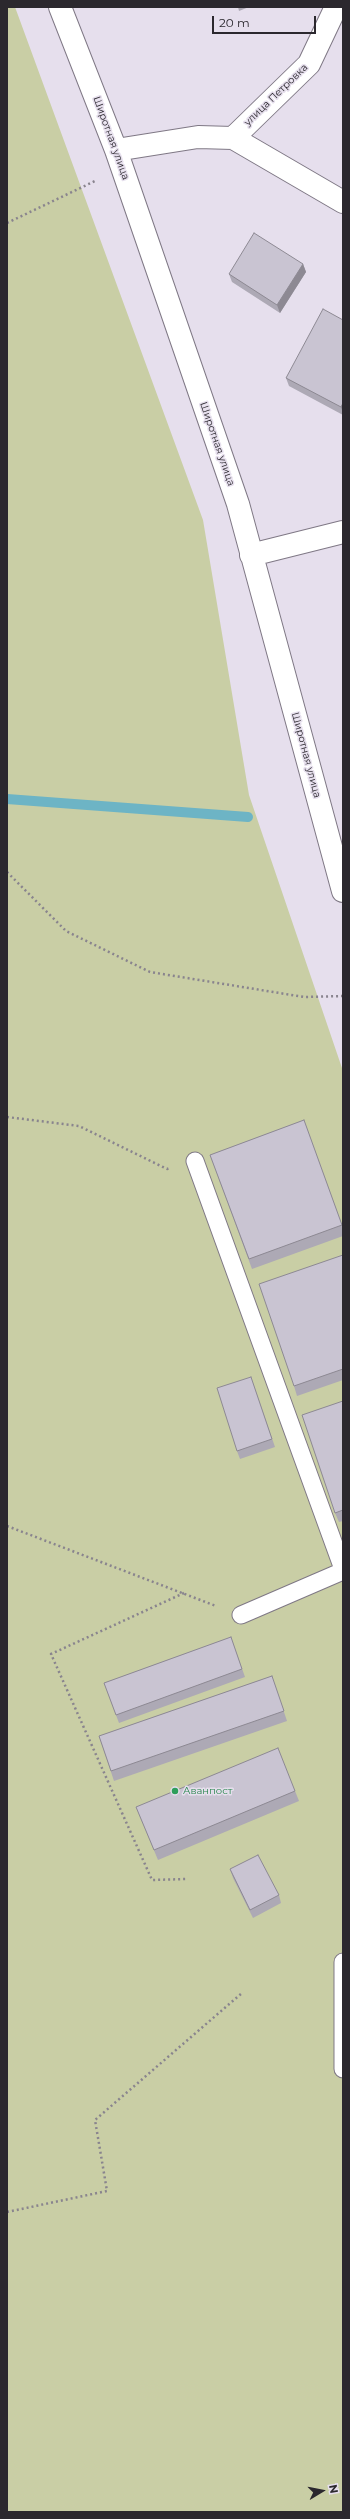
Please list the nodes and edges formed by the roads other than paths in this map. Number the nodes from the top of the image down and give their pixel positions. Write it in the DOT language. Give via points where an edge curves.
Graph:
graph roads {
  1 [pos="60,7"];
  2 [pos="336,7"];
  3 [pos="233,138"];
  4 [pos="119,159"];
  5 [pos="343,202"];
  6 [pos="343,532"];
  7 [pos="252,555"];
  8 [pos="343,891"];
  9 [pos="195,1160"];
  10 [pos="343,1570"];
  11 [pos="241,1615"];
  12 [pos="343,1962"];
  13 [pos="343,2069"];
  1 -- 4 [label="street, Широтная улица"];
  2 -- 3 [label="street, улица Петровка" via="309,64"];
  3 -- 4 [label="street" via="198,138"];
  3 -- 5 [label="street"];
  4 -- 7 [label="street, Широтная улица" via="238,504"];
  6 -- 7 [label="street"];
  7 -- 8 [label="street, Широтная улица"];
  9 -- 10 [label="lane"];
  10 -- 11 [label="lane"];
  12 -- 13 [label="lane"];
}
